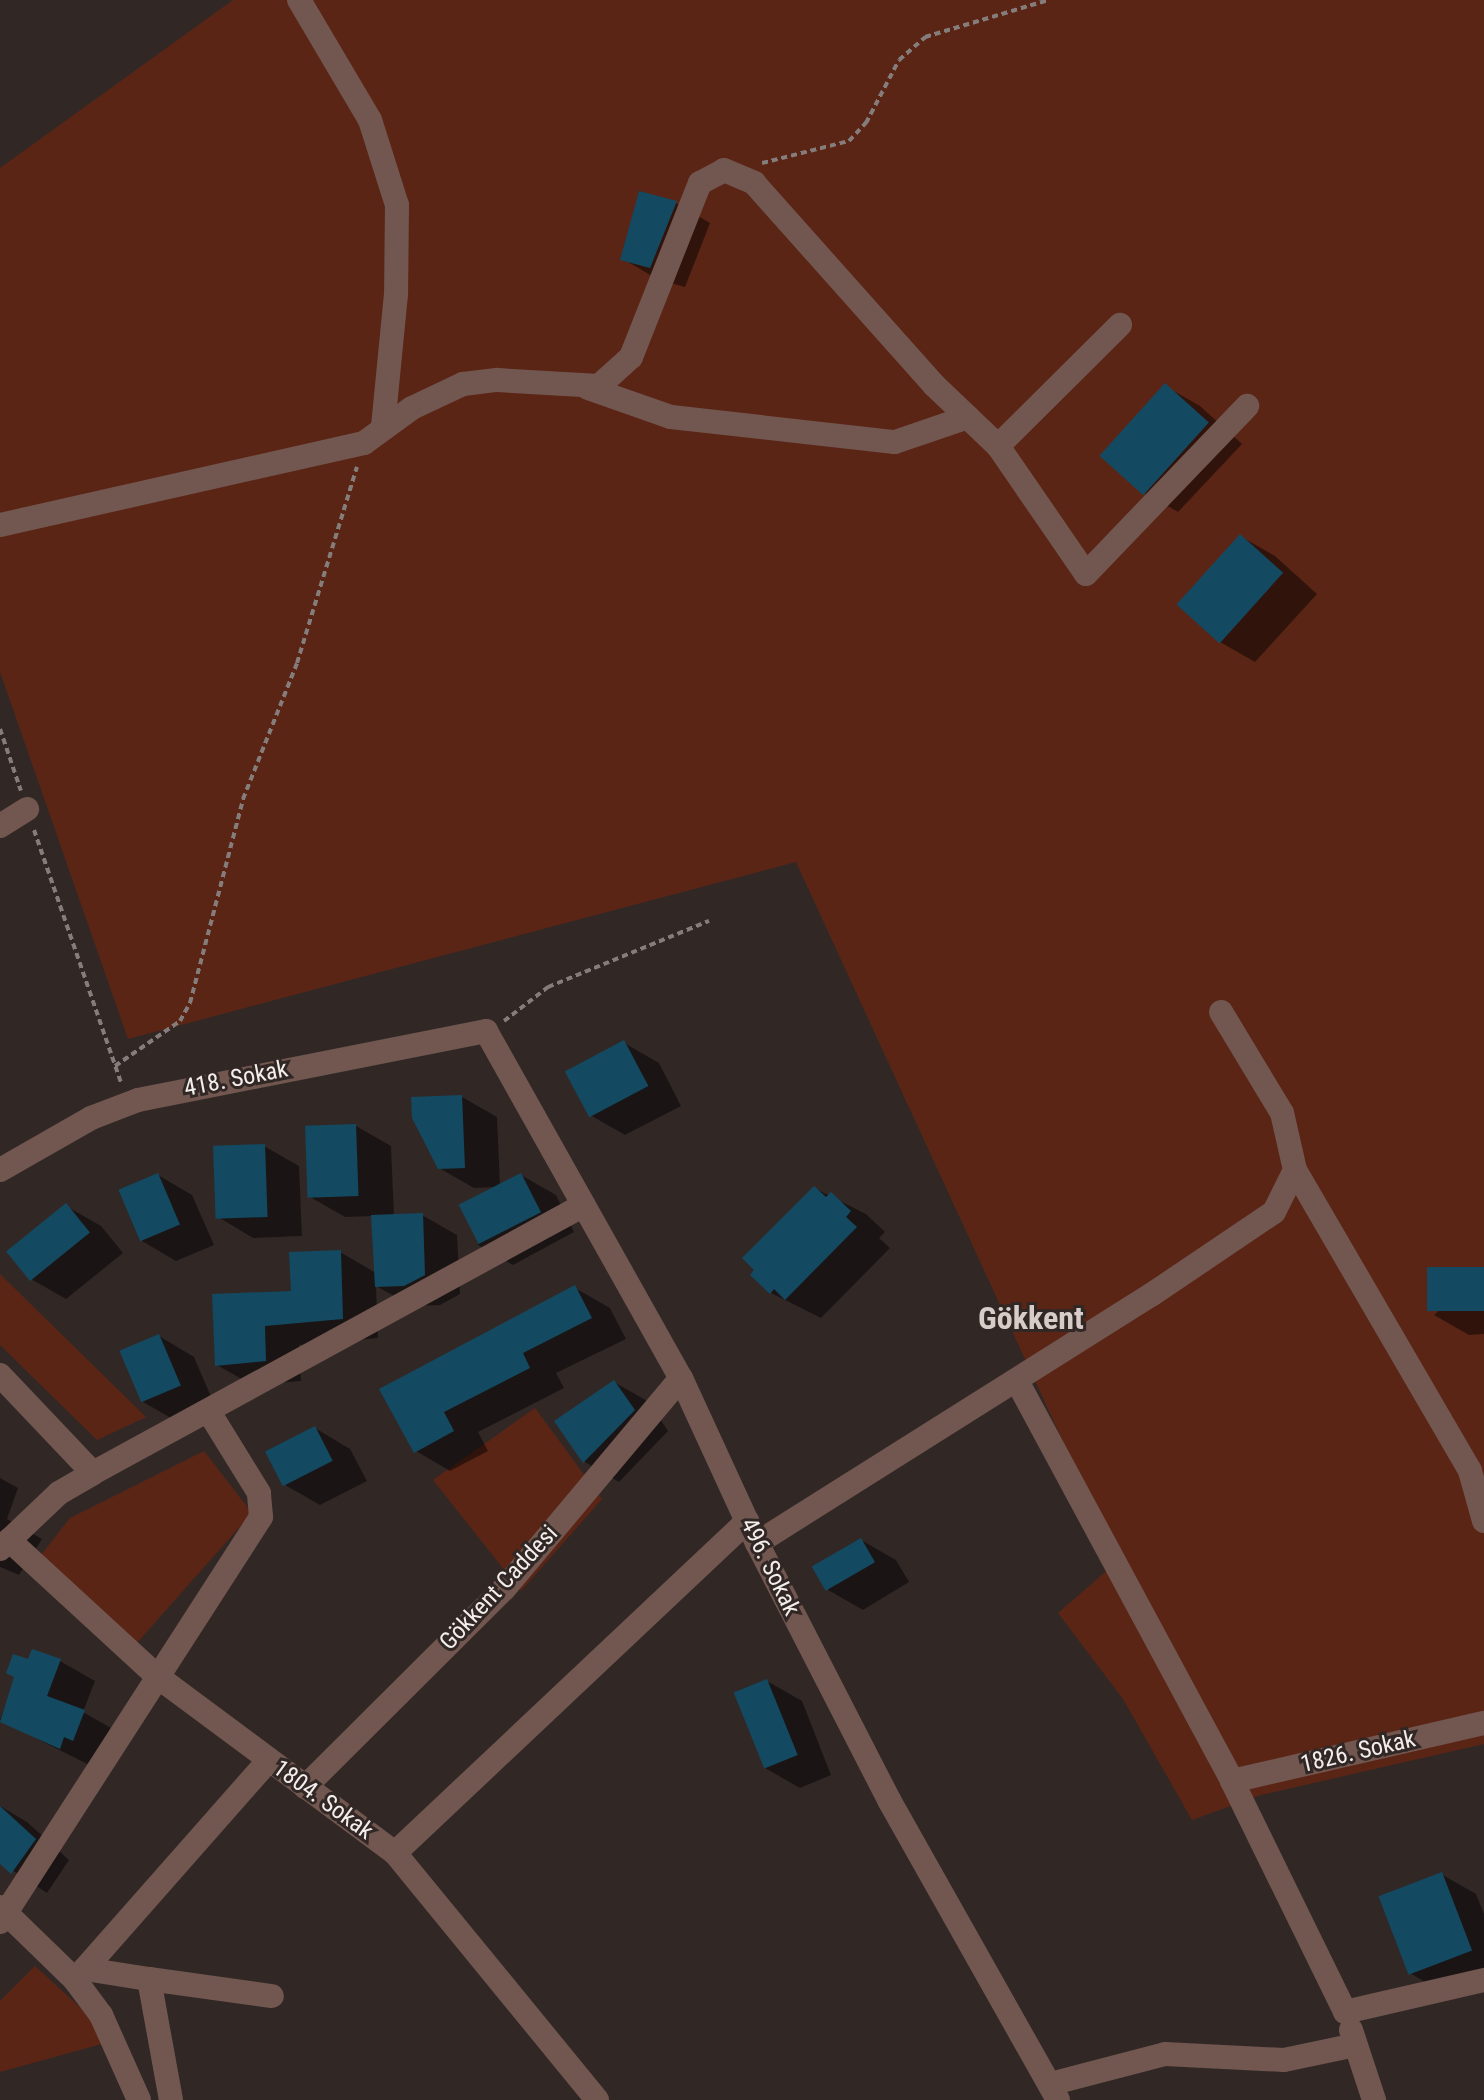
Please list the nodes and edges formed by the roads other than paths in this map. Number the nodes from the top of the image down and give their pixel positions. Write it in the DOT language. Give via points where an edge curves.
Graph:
graph roads {
  1 [pos="299,0"];
  2 [pos="1120,325"];
  3 [pos="588,388"];
  4 [pos="1247,406"];
  5 [pos="968,417"];
  6 [pos="383,427"];
  7 [pos="998,446"];
  8 [pos="0,525"];
  9 [pos="27,809"];
  10 [pos="0,826"];
  11 [pos="1221,1012"];
  12 [pos="486,1031"];
  13 [pos="0,1170"];
  14 [pos="1295,1170"];
  15 [pos="584,1205"];
  16 [pos="0,1375"];
  17 [pos="681,1378"];
  18 [pos="1017,1381"];
  19 [pos="209,1412"];
  20 [pos="93,1473"];
  21 [pos="1484,1521"];
  22 [pos="752,1532"];
  23 [pos="5,1544"];
  24 [pos="158,1677"];
  25 [pos="1484,1723"];
  26 [pos="269,1760"];
  27 [pos="1232,1781"];
  28 [pos="305,1787"];
  29 [pos="395,1853"];
  30 [pos="3,1914"];
  31 [pos="80,1974"];
  32 [pos="149,1979"];
  33 [pos="1484,1980"];
  34 [pos="272,1996"];
  35 [pos="1345,2012"];
  36 [pos="1355,2045"];
  37 [pos="1054,2092"];
  38 [pos="589,2097"];
  39 [pos="139,2100"];
  40 [pos="171,2100"];
  41 [pos="1374,2100"];
  1 -- 6 [label="street" via="370,120 397,205 396,294"];
  2 -- 7 [label="street"];
  3 -- 5 [label="street" via="671,417 895,442"];
  3 -- 5 [label="street" via="618,374 631,357 700,183 724,170 754,183"];
  3 -- 6 [label="street" via="480,380 437,394"];
  4 -- 7 [label="street" via="1086,574"];
  5 -- 7 [label="street"];
  6 -- 8 [label="street" via="364,443"];
  9 -- 10 [label="street"];
  11 -- 14 [label="street" via="1282,1113"];
  12 -- 13 [label="street, 418. Sokak" via="138,1100 91,1118"];
  12 -- 15 [label="street, 496. Sokak"];
  14 -- 18 [label="street" via="1274,1212"];
  14 -- 21 [label="street" via="1470,1471"];
  15 -- 17 [label="street, 496. Sokak"];
  15 -- 19 [label="street"];
  16 -- 20 [label="street"];
  17 -- 22 [label="street, 496. Sokak"];
  17 -- 28 [label="street, Gökkent Caddesi" via="504,1589"];
  18 -- 22 [label="street"];
  18 -- 27 [label="street"];
  19 -- 20 [label="street"];
  19 -- 24 [label="street" via="259,1493 261,1517"];
  20 -- 23 [label="street" via="59,1493"];
  22 -- 29 [label="street"];
  22 -- 37 [label="street, 496. Sokak" via="889,1800"];
  23 -- 24 [label="street, 1804. Sokak"];
  24 -- 26 [label="street, 1804. Sokak"];
  24 -- 30 [label="street"];
  25 -- 27 [label="street, 1826. Sokak"];
  26 -- 28 [label="street, 1804. Sokak"];
  26 -- 31 [label="street"];
  27 -- 35 [label="street"];
  28 -- 29 [label="street, 1804. Sokak"];
  29 -- 38 [label="street, 1804. Sokak"];
  30 -- 31 [label="street"];
  31 -- 32 [label="street"];
  31 -- 39 [label="street"];
  32 -- 34 [label="street"];
  32 -- 40 [label="street"];
  33 -- 35 [label="street"];
  35 -- 36 [label="street"];
  36 -- 37 [label="street" via="1284,2060 1165,2054"];
  36 -- 41 [label="street"];
}
